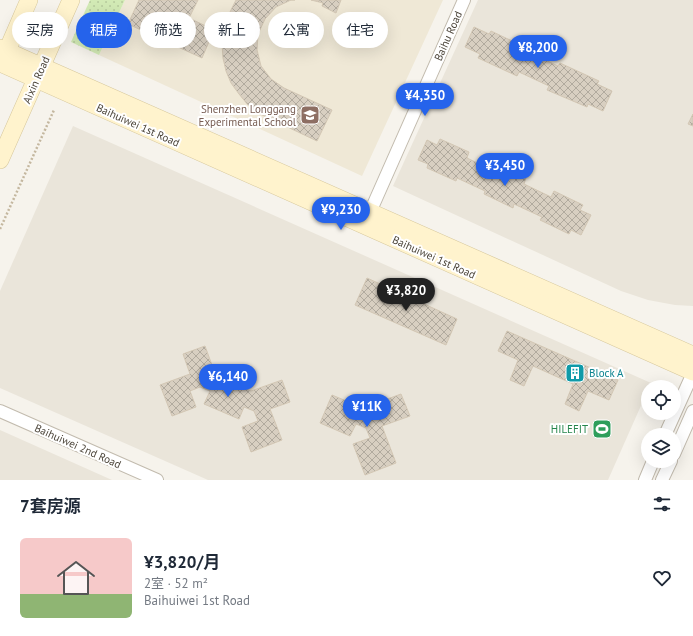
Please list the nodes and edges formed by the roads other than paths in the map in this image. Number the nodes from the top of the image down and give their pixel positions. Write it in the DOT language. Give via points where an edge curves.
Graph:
graph roads {
  1 [pos="30,0"];
  2 [pos="71,0"];
  3 [pos="464,0"];
  4 [pos="2,58"];
  5 [pos="39,73"];
  6 [pos="0,160"];
  7 [pos="366,219"];
  8 [pos="693,355"];
  9 [pos="693,372"];
  10 [pos="0,411"];
  11 [pos="693,411"];
  12 [pos="668,428"];
  13 [pos="681,438"];
  14 [pos="650,468"];
  15 [pos="668,468"];
  16 [pos="157,480"];
  17 [pos="645,480"];
  18 [pos="662,480"];
  1 -- 4 [label="street"];
  2 -- 5 [label="street, Aixin Road"];
  3 -- 7 [label="street, Baihu Road"];
  4 -- 5 [label="street, Baihuiwei 1st Road"];
  5 -- 6 [label="street, Aixin Road"];
  5 -- 7 [label="street, Baihuiwei 1st Road"];
  7 -- 8 [label="street, Baihuiwei 1st Road"];
  7 -- 9 [label="street, Baihuiwei 1st Road"];
  9 -- 12 [label="street"];
  10 -- 16 [label="street, Baihuiwei 2nd Road"];
  11 -- 13 [label="street"];
  14 -- 17 [label="street"];
  15 -- 18 [label="street"];
}
